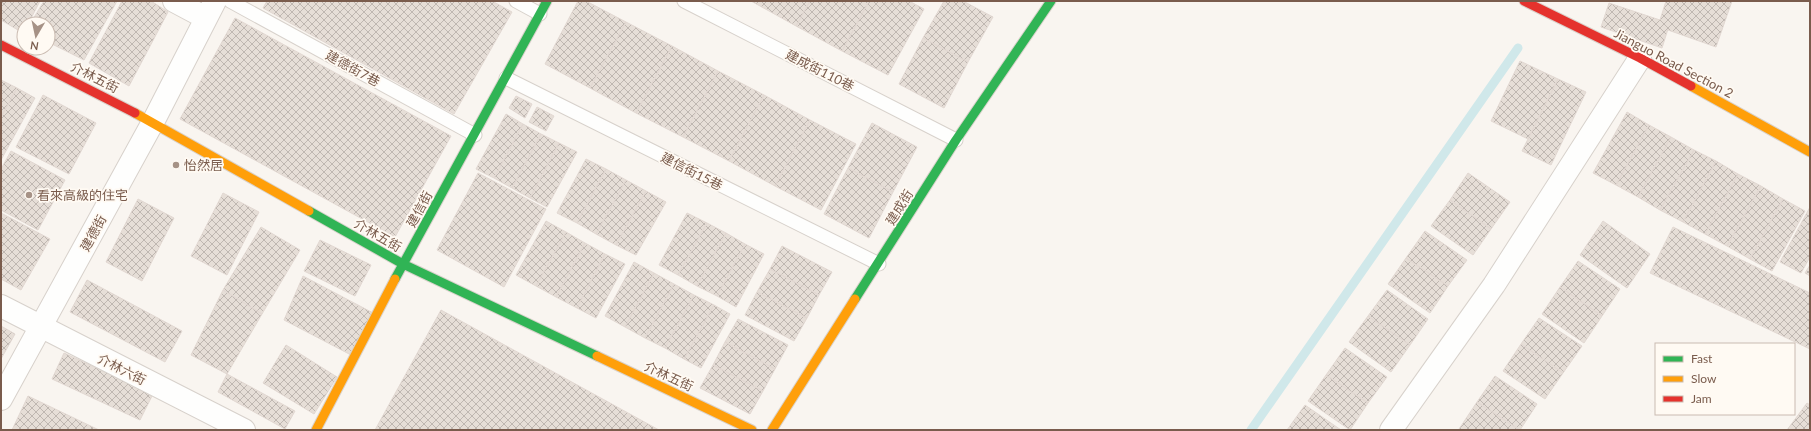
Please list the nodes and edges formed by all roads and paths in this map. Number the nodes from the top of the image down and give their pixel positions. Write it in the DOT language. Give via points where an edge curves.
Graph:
graph roads {
  1 [pos="174,1"];
  2 [pos="230,1"];
  3 [pos="516,1"];
  4 [pos="547,1"];
  5 [pos="684,1"];
  6 [pos="1051,1"];
  7 [pos="1538,4"];
  8 [pos="210,9"];
  9 [pos="540,14"];
  10 [pos="1,44"];
  11 [pos="1640,58"];
  12 [pos="506,78"];
  13 [pos="153,122"];
  14 [pos="475,135"];
  15 [pos="956,140"];
  16 [pos="1810,152"];
  17 [pos="403,264"];
  18 [pos="878,264"];
  19 [pos="1,306"];
  20 [pos="41,328"];
  21 [pos="1,399"];
  22 [pos="244,430"];
  23 [pos="316,430"];
  24 [pos="752,430"];
  25 [pos="772,430"];
  26 [pos="1391,430"];
  1 -- 8 [label="street"];
  2 -- 14 [label="lane, 建德街7巷"];
  3 -- 9 [label="lane"];
  4 -- 9 [label="street, 建信街"];
  5 -- 15 [label="lane, 建成街110巷"];
  6 -- 15 [label="street, 建成街"];
  7 -- 11 [label="street, Jianguo Road Section 2"];
  8 -- 13 [label="street, 建德街"];
  9 -- 12 [label="street, 建信街"];
  10 -- 13 [label="street, 介林五街"];
  11 -- 16 [label="street, Jianguo Road Section 2"];
  11 -- 26 [label="street" via="1494,285"];
  12 -- 14 [label="street, 建信街"];
  12 -- 18 [label="lane, 建信街15巷"];
  13 -- 17 [label="street, 介林五街"];
  13 -- 20 [label="street, 建德街"];
  14 -- 17 [label="street, 建信街"];
  15 -- 18 [label="street, 建成街"];
  17 -- 23 [label="street, 建信街"];
  17 -- 24 [label="street, 介林五街"];
  18 -- 25 [label="street, 建成街"];
  19 -- 20 [label="street, 介林六街"];
  20 -- 21 [label="street, 建德街"];
  20 -- 22 [label="street, 介林六街"];
}
